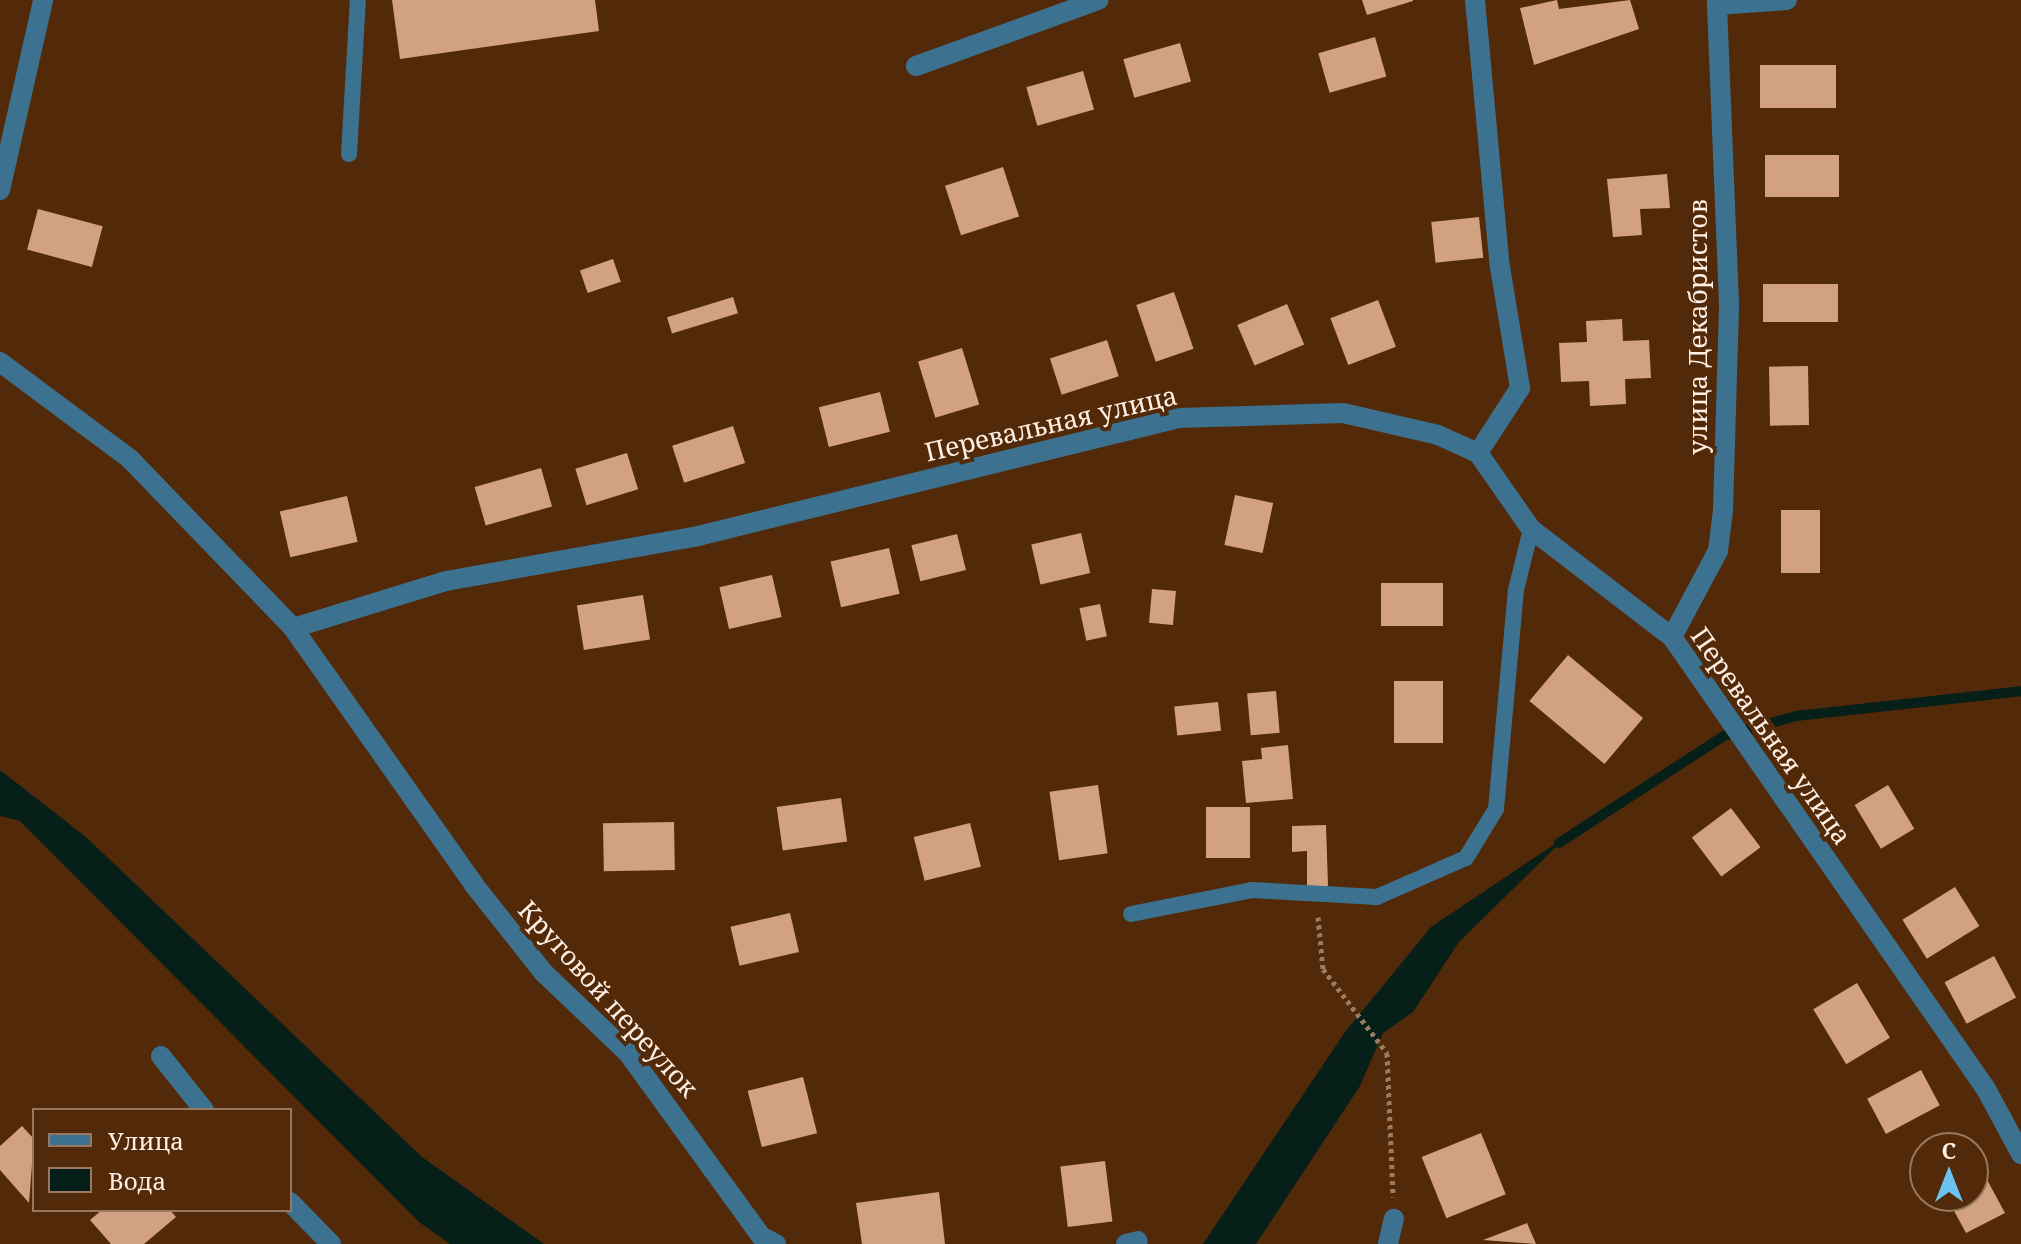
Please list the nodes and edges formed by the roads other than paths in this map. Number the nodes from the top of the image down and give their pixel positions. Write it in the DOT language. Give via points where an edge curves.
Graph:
graph roads {
  1 [pos="43,0"];
  2 [pos="358,0"];
  3 [pos="1098,0"];
  4 [pos="1475,0"];
  5 [pos="1787,0"];
  6 [pos="1717,2"];
  7 [pos="916,66"];
  8 [pos="349,154"];
  9 [pos="0,190"];
  10 [pos="0,362"];
  11 [pos="1478,453"];
  12 [pos="1531,529"];
  13 [pos="293,628"];
  14 [pos="1672,637"];
  15 [pos="1131,914"];
  16 [pos="161,1056"];
  17 [pos="202,1108"];
  18 [pos="2021,1154"];
  19 [pos="292,1204"];
  20 [pos="1394,1219"];
  21 [pos="331,1244"];
  22 [pos="776,1244"];
  23 [pos="1388,1244"];
  1 -- 9 [label="street"];
  2 -- 8 [label="lane"];
  3 -- 7 [label="street"];
  4 -- 11 [label="street" via="1500,267 1520,388"];
  5 -- 6 [label="street, улица Декабристов"];
  6 -- 14 [label="street, улица Декабристов" via="1729,304 1723,510 1718,551"];
  10 -- 13 [label="street" via="130,459"];
  11 -- 12 [label="street, Перевальная улица"];
  11 -- 13 [label="street, Перевальная улица" via="1438,435 1343,413 1178,418 698,536 446,581"];
  12 -- 14 [label="street, Перевальная улица"];
  12 -- 15 [label="lane" via="1516,590 1496,809 1466,858 1377,897 1252,890"];
  13 -- 22 [label="street, Круговой переулок" via="474,885 544,973 628,1053 761,1236"];
  14 -- 18 [label="street, Перевальная улица" via="1986,1089"];
  16 -- 17 [label="street"];
  19 -- 21 [label="street"];
  20 -- 23 [label="street"];
}
